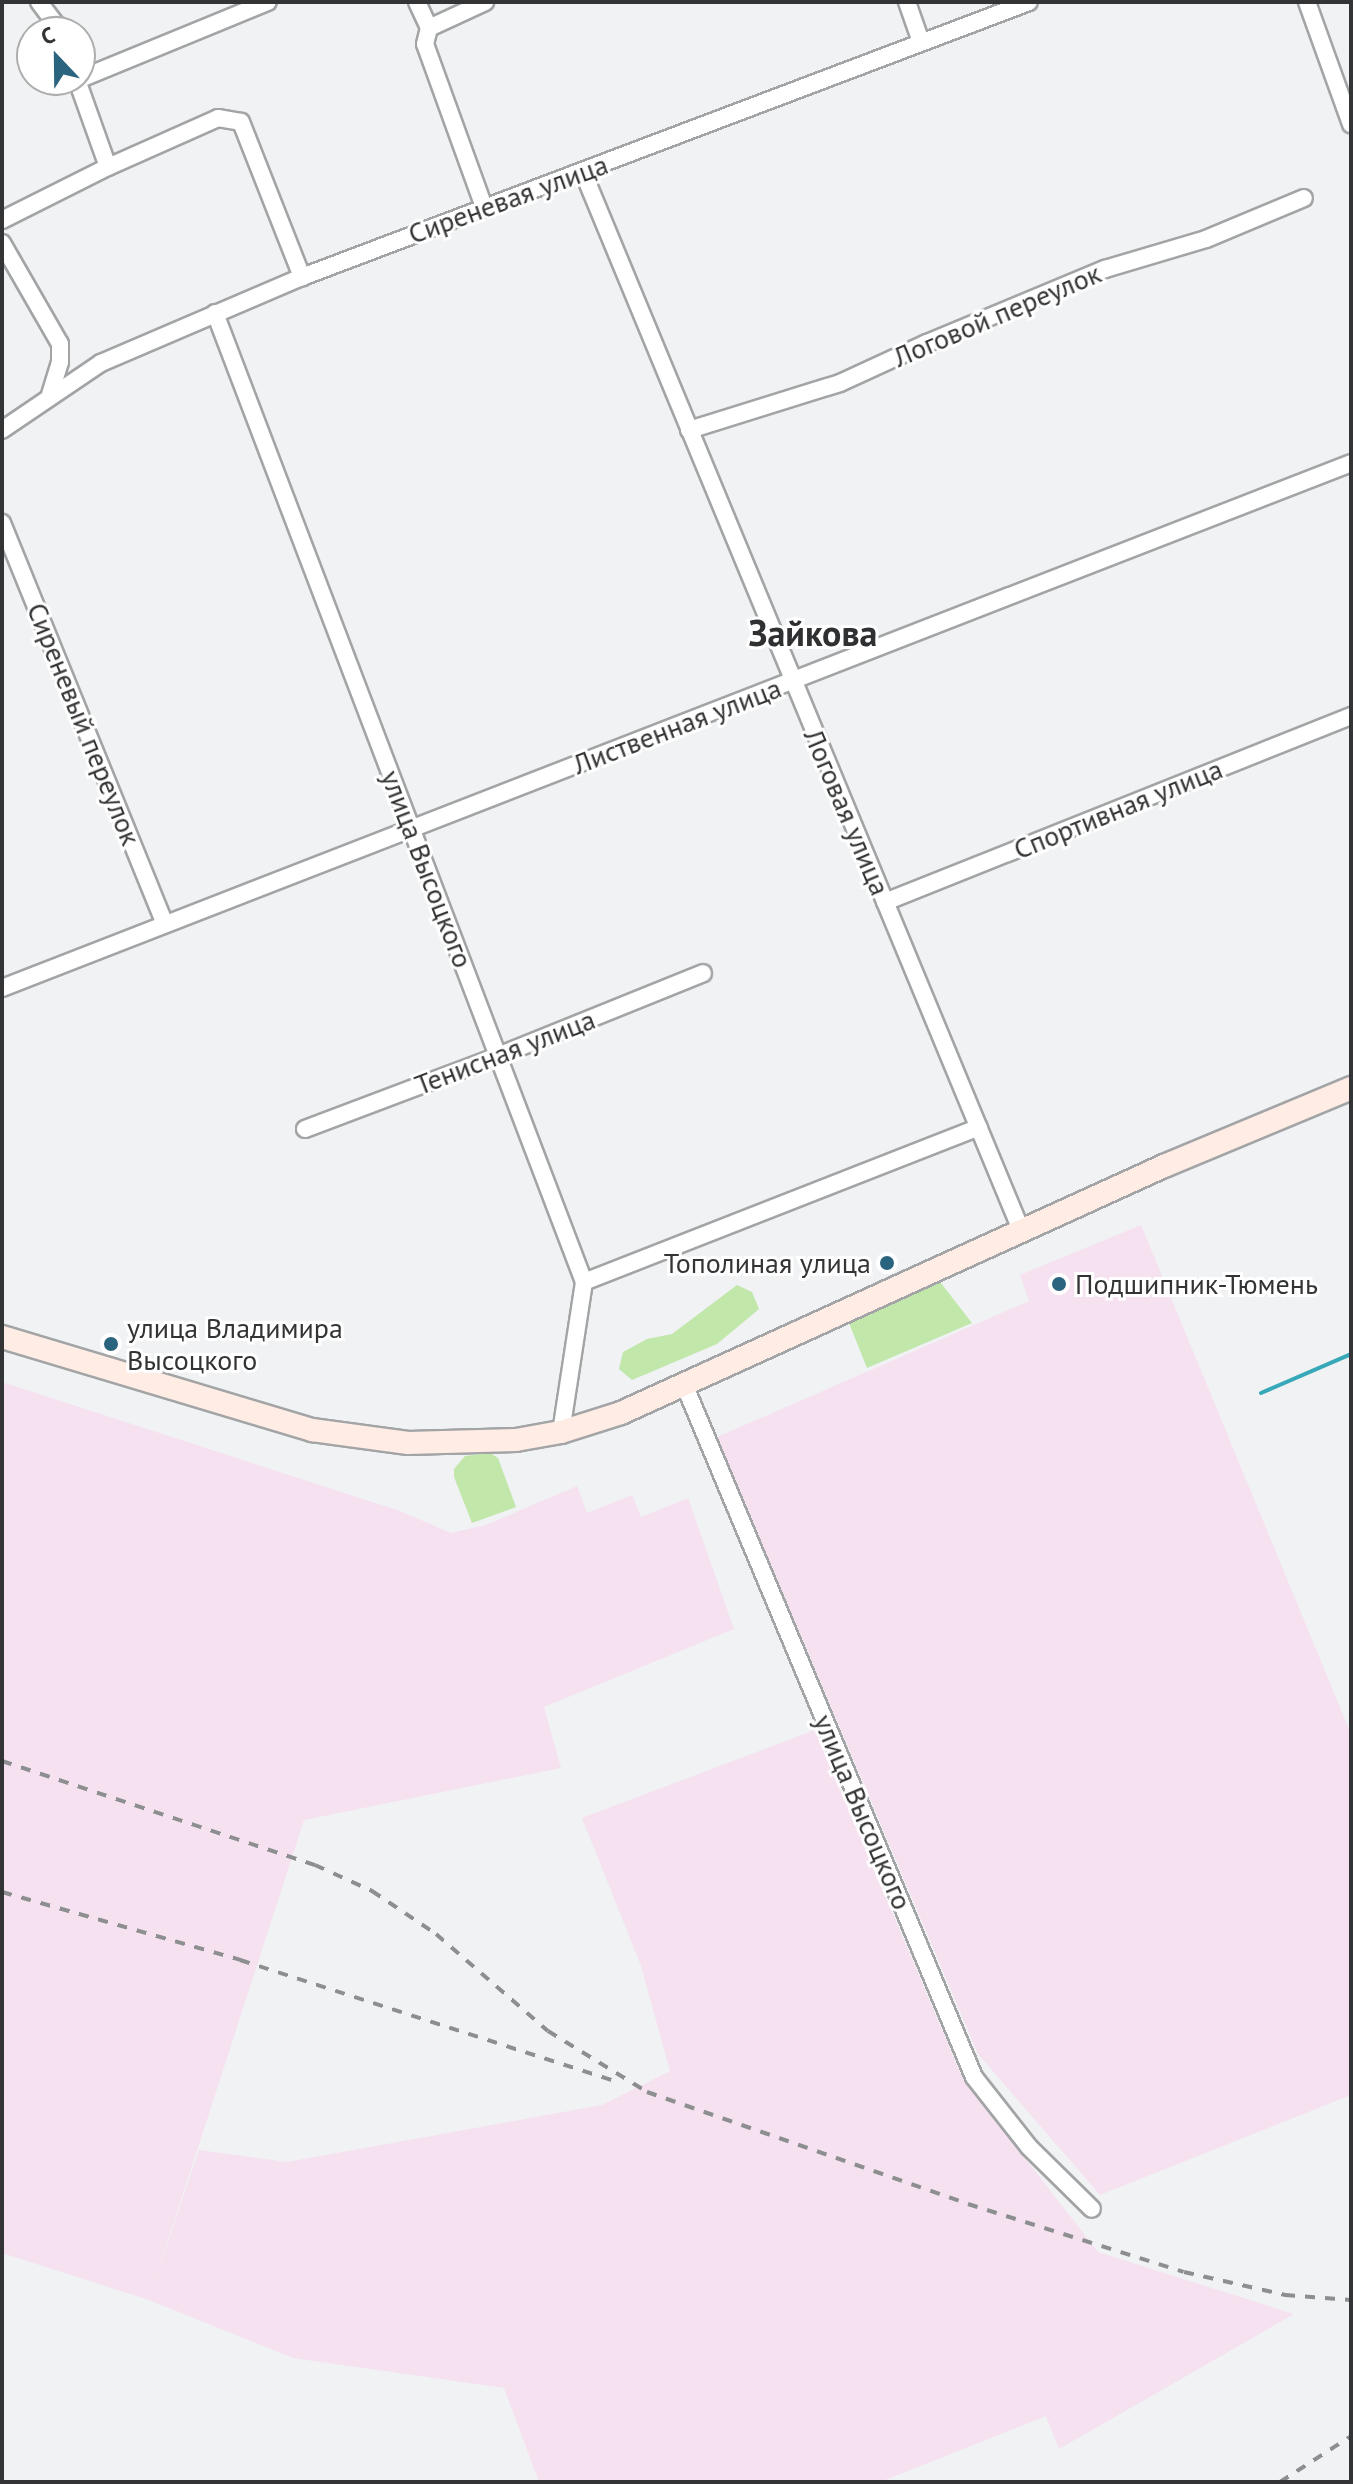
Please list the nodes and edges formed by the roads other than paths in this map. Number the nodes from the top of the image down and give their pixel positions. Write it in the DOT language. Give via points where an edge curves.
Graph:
graph roads {
  1 [pos="268,2"];
  2 [pos="417,2"];
  3 [pos="485,2"];
  4 [pos="907,2"];
  5 [pos="1029,2"];
  6 [pos="1307,2"];
  7 [pos="429,28"];
  8 [pos="921,42"];
  9 [pos="96,72"];
  10 [pos="84,96"];
  11 [pos="1351,124"];
  12 [pos="108,167"];
  13 [pos="583,172"];
  14 [pos="1304,198"];
  15 [pos="484,207"];
  16 [pos="2,220"];
  17 [pos="2,243"];
  18 [pos="302,277"];
  19 [pos="215,313"];
  20 [pos="49,397"];
  21 [pos="2,430"];
  22 [pos="689,430"];
  23 [pos="1351,463"];
  24 [pos="2,523"];
  25 [pos="792,682"];
  26 [pos="1351,716"];
  27 [pos="412,829"];
  28 [pos="885,902"];
  29 [pos="165,924"];
  30 [pos="703,973"];
  31 [pos="2,988"];
  32 [pos="498,1056"];
  33 [pos="1351,1088"];
  34 [pos="979,1127"];
  35 [pos="305,1129"];
  36 [pos="1021,1230"];
  37 [pos="584,1282"];
  38 [pos="2,1337"];
  39 [pos="684,1384"];
  40 [pos="561,1432"];
  41 [pos="1092,2209"];
  1 -- 9 [label="street"];
  2 -- 7 [label="street"];
  3 -- 7 [label="street"];
  4 -- 8 [label="street"];
  5 -- 8 [label="street, Сиреневая улица"];
  6 -- 11 [label="street"];
  7 -- 15 [label="street" via="425,44"];
  8 -- 13 [label="street, Сиреневая улица"];
  10 -- 12 [label="street"];
  12 -- 16 [label="street"];
  12 -- 18 [label="street" via="218,118 241,122"];
  13 -- 15 [label="street, Сиреневая улица"];
  13 -- 22 [label="street, Логовая улица"];
  14 -- 22 [label="street, Логовой переулок" via="1206,239 1105,269 840,383"];
  15 -- 18 [label="street, Сиреневая улица"];
  17 -- 20 [label="street" via="60,344"];
  18 -- 19 [label="street, Сиреневая улица"];
  19 -- 20 [label="street, Сиреневая улица" via="101,363"];
  19 -- 27 [label="street, улица Высоцкого"];
  20 -- 21 [label="street, Сиреневая улица"];
  22 -- 25 [label="street, Логовая улица"];
  23 -- 25 [label="street, Лиственная улица"];
  24 -- 29 [label="street, Сиреневый переулок"];
  25 -- 27 [label="street, Лиственная улица"];
  25 -- 28 [label="street, Логовая улица"];
  26 -- 28 [label="street, Спортивная улица"];
  27 -- 29 [label="street, Лиственная улица"];
  27 -- 32 [label="street, улица Высоцкого"];
  28 -- 34 [label="street, Логовая улица"];
  29 -- 31 [label="street, Лиственная улица"];
  30 -- 32 [label="street, Тенисная улица"];
  32 -- 35 [label="street, Тенисная улица"];
  32 -- 37 [label="street, улица Высоцкого"];
  33 -- 36 [label="main road"];
  34 -- 36 [label="street, Логовая улица"];
  34 -- 37 [label="street"];
  36 -- 39 [label="main road"];
  37 -- 40 [label="street, улица Высоцкого"];
  38 -- 40 [label="main road" via="312,1430 408,1443 516,1440"];
  39 -- 40 [label="main road" via="621,1413"];
  39 -- 41 [label="street, улица Высоцкого" via="974,2077 1029,2147"];
}
